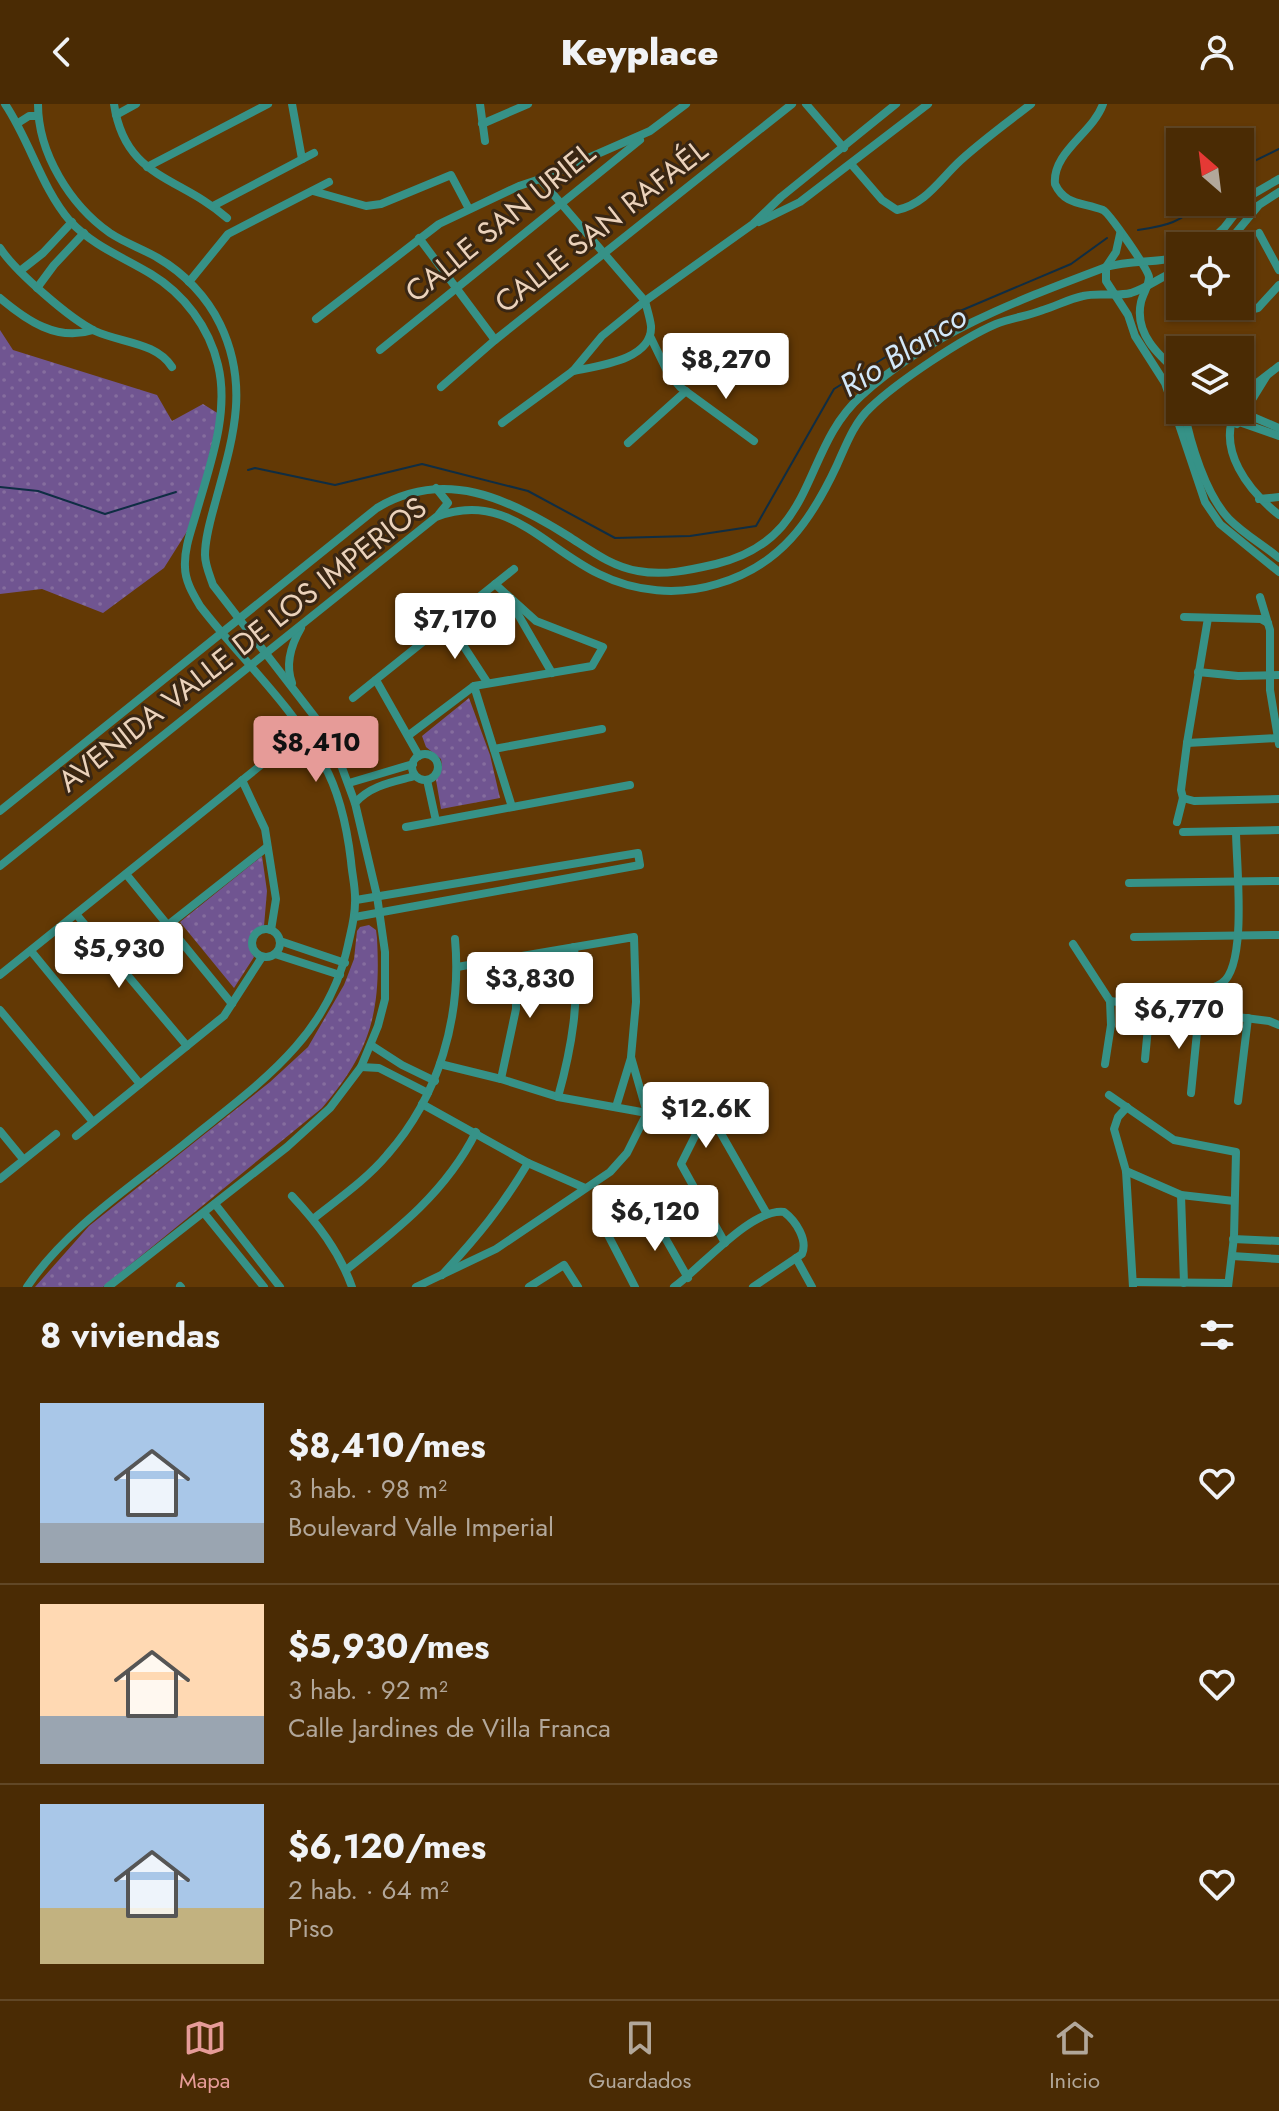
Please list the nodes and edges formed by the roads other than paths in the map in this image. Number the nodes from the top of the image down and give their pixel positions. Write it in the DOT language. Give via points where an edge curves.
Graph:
graph roads {
  1 [pos="5,104"];
  2 [pos="38,104"];
  3 [pos="114,104"];
  4 [pos="136,104"];
  5 [pos="268,104"];
  6 [pos="292,104"];
  7 [pos="480,104"];
  8 [pos="528,104"];
  9 [pos="686,104"];
  10 [pos="792,104"];
  11 [pos="806,104"];
  12 [pos="879,104"];
  13 [pos="896,104"];
  14 [pos="1031,104"];
  15 [pos="1103,104"];
  16 [pos="926,105"];
  17 [pos="887,113"];
  18 [pos="116,115"];
  19 [pos="38,116"];
  20 [pos="18,123"];
  21 [pos="482,124"];
  22 [pos="650,131"];
  23 [pos="859,137"];
  24 [pos="485,141"];
  25 [pos="844,148"];
  26 [pos="867,148"];
  27 [pos="314,153"];
  28 [pos="302,159"];
  29 [pos="851,164"];
  30 [pos="147,167"];
  31 [pos="813,173"];
  32 [pos="540,179"];
  33 [pos="1279,179"];
  34 [pos="329,182"];
  35 [pos="823,185"];
  36 [pos="313,191"];
  37 [pos="1279,192"];
  38 [pos="561,203"];
  39 [pos="213,206"];
  40 [pos="469,209"];
  41 [pos="227,218"];
  42 [pos="72,222"];
  43 [pos="753,224"];
  44 [pos="1220,232"];
  45 [pos="1237,232"];
  46 [pos="84,233"];
  47 [pos="1259,233"];
  48 [pos="1120,234"];
  49 [pos="419,238"];
  50 [pos="54,241"];
  51 [pos="0,248"];
  52 [pos="66,253"];
  53 [pos="605,255"];
  54 [pos="1166,258"];
  55 [pos="1142,261"];
  56 [pos="1106,267"];
  57 [pos="1279,270"];
  58 [pos="20,271"];
  59 [pos="1166,275"];
  60 [pos="189,282"];
  61 [pos="1149,283"];
  62 [pos="1279,285"];
  63 [pos="37,288"];
  64 [pos="457,288"];
  65 [pos="1112,294"];
  66 [pos="0,298"];
  67 [pos="645,301"];
  68 [pos="1254,309"];
  69 [pos="316,319"];
  70 [pos="93,330"];
  71 [pos="650,336"];
  72 [pos="495,340"];
  73 [pos="380,350"];
  74 [pos="1166,361"];
  75 [pos="1279,366"];
  76 [pos="172,367"];
  77 [pos="573,371"];
  78 [pos="1266,377"];
  79 [pos="881,379"];
  80 [pos="1165,383"];
  81 [pos="441,387"];
  82 [pos="1254,389"];
  83 [pos="686,391"];
  84 [pos="891,391"];
  85 [pos="1254,393"];
  86 [pos="1254,420"];
  87 [pos="502,423"];
  88 [pos="1182,424"];
  89 [pos="1187,424"];
  90 [pos="1233,424"];
  91 [pos="1254,424"];
  92 [pos="1279,428"];
  93 [pos="1279,436"];
  94 [pos="754,441"];
  95 [pos="628,443"];
  96 [pos="810,482"];
  97 [pos="435,487"];
  98 [pos="825,490"];
  99 [pos="203,491"];
  100 [pos="218,493"];
  101 [pos="1279,497"];
  102 [pos="1259,499"];
  103 [pos="1279,515"];
  104 [pos="436,517"];
  105 [pos="1279,558"];
  106 [pos="623,567"];
  107 [pos="514,569"];
  108 [pos="1279,572"];
  109 [pos="616,581"];
  110 [pos="495,584"];
  111 [pos="508,596"];
  112 [pos="1260,597"];
  113 [pos="1184,617"];
  114 [pos="1208,618"];
  115 [pos="238,620"];
  116 [pos="304,622"];
  117 [pos="448,622"];
  118 [pos="1268,623"];
  119 [pos="221,634"];
  120 [pos="266,653"];
  121 [pos="249,666"];
  122 [pos="1198,672"];
  123 [pos="552,673"];
  124 [pos="1274,676"];
  125 [pos="376,680"];
  126 [pos="487,682"];
  127 [pos="474,686"];
  128 [pos="1274,689"];
  129 [pos="298,695"];
  130 [pos="353,698"];
  131 [pos="602,729"];
  132 [pos="409,735"];
  133 [pos="1278,741"];
  134 [pos="1187,743"];
  135 [pos="494,749"];
  136 [pos="337,754"];
  137 [pos="419,756"];
  138 [pos="266,761"];
  139 [pos="323,762"];
  140 [pos="413,764"];
  141 [pos="374,775"];
  142 [pos="415,776"];
  143 [pos="242,780"];
  144 [pos="427,780"];
  145 [pos="349,783"];
  146 [pos="630,785"];
  147 [pos="378,786"];
  148 [pos="1183,798"];
  149 [pos="1279,799"];
  150 [pos="355,803"];
  151 [pos="512,807"];
  152 [pos="0,811"];
  153 [pos="436,821"];
  154 [pos="1177,822"];
  155 [pos="406,827"];
  156 [pos="1279,830"];
  157 [pos="1236,831"];
  158 [pos="1183,832"];
  159 [pos="267,847"];
  160 [pos="0,866"];
  161 [pos="126,874"];
  162 [pos="516,874"];
  163 [pos="1237,881"];
  164 [pos="1279,881"];
  165 [pos="1129,883"];
  166 [pos="518,888"];
  167 [pos="396,893"];
  168 [pos="377,896"];
  169 [pos="356,900"];
  170 [pos="400,909"];
  171 [pos="379,913"];
  172 [pos="76,914"];
  173 [pos="355,917"];
  174 [pos="168,925"];
  175 [pos="271,930"];
  176 [pos="1279,935"];
  177 [pos="1238,936"];
  178 [pos="1134,937"];
  179 [pos="455,939"];
  180 [pos="280,941"];
  181 [pos="1073,944"];
  182 [pos="574,947"];
  183 [pos="31,951"];
  184 [pos="275,954"];
  185 [pos="319,955"];
  186 [pos="262,957"];
  187 [pos="516,957"];
  188 [pos="345,963"];
  189 [pos="315,967"];
  190 [pos="457,967"];
  191 [pos="0,975"];
  192 [pos="340,975"];
  193 [pos="1168,989"];
  194 [pos="1110,1001"];
  195 [pos="232,1004"];
  196 [pos="1150,1006"];
  197 [pos="0,1010"];
  198 [pos="1199,1012"];
  199 [pos="1248,1018"];
  200 [pos="1279,1025"];
  201 [pos="371,1045"];
  202 [pos="187,1046"];
  203 [pos="631,1057"];
  204 [pos="1145,1059"];
  205 [pos="440,1064"];
  206 [pos="1105,1064"];
  207 [pos="361,1067"];
  208 [pos="501,1079"];
  209 [pos="435,1081"];
  210 [pos="140,1084"];
  211 [pos="428,1093"];
  212 [pos="1191,1093"];
  213 [pos="1109,1095"];
  214 [pos="558,1097"];
  215 [pos="1238,1101"];
  216 [pos="422,1104"];
  217 [pos="616,1107"];
  218 [pos="1127,1107"];
  219 [pos="647,1113"];
  220 [pos="93,1122"];
  221 [pos="0,1131"];
  222 [pos="476,1132"];
  223 [pos="56,1134"];
  224 [pos="76,1136"];
  225 [pos="23,1159"];
  226 [pos="528,1163"];
  227 [pos="1126,1171"];
  228 [pos="0,1179"];
  229 [pos="585,1188"];
  230 [pos="1181,1195"];
  231 [pos="292,1196"];
  232 [pos="1234,1201"];
  233 [pos="215,1204"];
  234 [pos="204,1213"];
  235 [pos="767,1214"];
  236 [pos="313,1219"];
  237 [pos="1233,1239"];
  238 [pos="1279,1241"];
  239 [pos="725,1243"];
  240 [pos="1232,1256"];
  241 [pos="796,1258"];
  242 [pos="1279,1259"];
  243 [pos="346,1270"];
  244 [pos="439,1278"];
  245 [pos="688,1278"];
  246 [pos="1184,1283"];
  247 [pos="1134,1285"];
  248 [pos="1228,1285"];
  249 [pos="27,1287"];
  250 [pos="108,1287"];
  251 [pos="264,1287"];
  252 [pos="280,1287"];
  253 [pos="352,1287"];
  254 [pos="416,1287"];
  255 [pos="529,1287"];
  256 [pos="578,1287"];
  257 [pos="635,1287"];
  258 [pos="674,1287"];
  259 [pos="753,1287"];
  260 [pos="812,1287"];
  1 -- 20 [label="street"];
  2 -- 19 [label="street"];
  3 -- 18 [label="street"];
  4 -- 18 [label="street"];
  5 -- 30 [label="street"];
  6 -- 28 [label="street"];
  7 -- 21 [label="street"];
  8 -- 21 [label="street"];
  9 -- 22 [label="street"];
  10 -- 53 [label="street, CALLE SAN RAFAÉL"];
  11 -- 25 [label="street"];
  12 -- 17 [label="street"];
  13 -- 17 [label="street"];
  14 -- 29 [label="street" via="910,208 897,210 882,200"];
  15 -- 48 [label="street" via="1054,178 1063,197 1103,210"];
  16 -- 26 [label="street"];
  17 -- 23 [label="street"];
  18 -- 30 [label="street" via="127,145"];
  19 -- 20 [label="street"];
  19 -- 60 [label="street" via="49,155 84,210 110,233"];
  20 -- 42 [label="street" via="54,198"];
  21 -- 24 [label="street"];
  22 -- 32 [label="street"];
  22 -- 38 [label="street, CALLE SAN URIEL"];
  23 -- 25 [label="street"];
  23 -- 26 [label="street"];
  25 -- 31 [label="street"];
  26 -- 29 [label="street"];
  27 -- 28 [label="street"];
  28 -- 39 [label="street"];
  29 -- 35 [label="street"];
  30 -- 39 [label="street"];
  31 -- 35 [label="street"];
  31 -- 43 [label="street"];
  32 -- 38 [label="street"];
  32 -- 40 [label="street"];
  33 -- 44 [label="street" via="1248,197"];
  34 -- 36 [label="street"];
  35 -- 43 [label="street"];
  36 -- 40 [label="street" via="366,206 451,175"];
  36 -- 60 [label="street" via="228,234"];
  37 -- 45 [label="street" via="1259,205"];
  38 -- 53 [label="street"];
  38 -- 64 [label="street, CALLE SAN URIEL"];
  39 -- 41 [label="street"];
  40 -- 49 [label="street"];
  42 -- 46 [label="street"];
  42 -- 50 [label="street"];
  43 -- 67 [label="street"];
  46 -- 52 [label="street"];
  46 -- 99 [label="street" via="171,288 201,321 219,367 222,393"];
  47 -- 57 [label="street"];
  48 -- 55 [label="street"];
  48 -- 56 [label="street"];
  49 -- 64 [label="street"];
  49 -- 69 [label="street"];
  50 -- 52 [label="street"];
  50 -- 58 [label="street"];
  51 -- 58 [label="street"];
  52 -- 63 [label="street"];
  53 -- 67 [label="street"];
  53 -- 72 [label="street, CALLE SAN RAFAÉL"];
  54 -- 55 [label="street, AVENIDA VALLE DE LOS IMPERIOS"];
  55 -- 56 [label="street, AVENIDA VALLE DE LOS IMPERIOS"];
  55 -- 61 [label="street"];
  56 -- 65 [label="street"];
  56 -- 79 [label="street, AVENIDA VALLE DE LOS IMPERIOS" via="968,322"];
  58 -- 63 [label="street"];
  59 -- 61 [label="street, AVENIDA VALLE DE LOS IMPERIOS"];
  60 -- 100 [label="street" via="219,322 236,373 238,400"];
  61 -- 65 [label="street, AVENIDA VALLE DE LOS IMPERIOS" via="1136,292"];
  61 -- 74 [label="street" via="1140,306 1142,330"];
  62 -- 68 [label="street"];
  63 -- 70 [label="street"];
  64 -- 72 [label="street"];
  64 -- 73 [label="street, CALLE SAN URIEL"];
  65 -- 80 [label="street"];
  65 -- 84 [label="street, AVENIDA VALLE DE LOS IMPERIOS" via="1084,296 995,325"];
  66 -- 70 [label="street" via="33,325 66,333"];
  67 -- 71 [label="street"];
  67 -- 77 [label="street" via="602,336"];
  70 -- 76 [label="street" via="163,354"];
  71 -- 77 [label="street" via="626,359"];
  71 -- 83 [label="street" via="668,373"];
  72 -- 81 [label="street, CALLE SAN RAFAÉL"];
  75 -- 78 [label="street"];
  77 -- 87 [label="street"];
  78 -- 82 [label="street"];
  78 -- 85 [label="street"];
  79 -- 84 [label="street"];
  79 -- 96 [label="street, AVENIDA VALLE DE LOS IMPERIOS" via="840,420"];
  83 -- 94 [label="street"];
  83 -- 95 [label="street"];
  84 -- 98 [label="street, AVENIDA VALLE DE LOS IMPERIOS" via="854,429"];
  86 -- 92 [label="street"];
  88 -- 108 [label="street" via="1198,487 1212,514"];
  89 -- 105 [label="street" via="1221,509"];
  90 -- 102 [label="street" via="1229,435 1241,475"];
  91 -- 93 [label="street"];
  96 -- 98 [label="street"];
  96 -- 106 [label="street, AVENIDA VALLE DE LOS IMPERIOS" via="788,519 747,552 666,573"];
  97 -- 104 [label="street" via="448,503"];
  97 -- 106 [label="street, AVENIDA VALLE DE LOS IMPERIOS" via="506,502"];
  97 -- 115 [label="street, AVENIDA VALLE DE LOS IMPERIOS" via="377,508"];
  98 -- 109 [label="street, AVENIDA VALLE DE LOS IMPERIOS" via="780,551 742,574 719,584 667,591"];
  99 -- 100 [label="street"];
  99 -- 119 [label="street" via="184,568 190,589"];
  100 -- 115 [label="street" via="204,558 213,585"];
  101 -- 102 [label="street"];
  102 -- 103 [label="street"];
  104 -- 109 [label="street, AVENIDA VALLE DE LOS IMPERIOS" via="468,508 487,511 530,528"];
  104 -- 116 [label="street, AVENIDA VALLE DE LOS IMPERIOS"];
  106 -- 109 [label="street"];
  107 -- 110 [label="street"];
  110 -- 111 [label="street"];
  110 -- 117 [label="street"];
  111 -- 123 [label="street"];
  111 -- 123 [label="street" via="536,621 603,647 592,666"];
  112 -- 118 [label="street"];
  113 -- 114 [label="street"];
  114 -- 118 [label="street"];
  114 -- 122 [label="street"];
  115 -- 119 [label="street, AVENIDA VALLE DE LOS IMPERIOS"];
  115 -- 120 [label="street"];
  116 -- 120 [label="street, AVENIDA VALLE DE LOS IMPERIOS"];
  116 -- 129 [label="street" via="289,658"];
  117 -- 125 [label="street"];
  117 -- 126 [label="street"];
  118 -- 124 [label="street"];
  119 -- 121 [label="street"];
  119 -- 152 [label="street, AVENIDA VALLE DE LOS IMPERIOS"];
  120 -- 121 [label="street, AVENIDA VALLE DE LOS IMPERIOS"];
  120 -- 129 [label="street"];
  121 -- 139 [label="street"];
  121 -- 160 [label="street, AVENIDA VALLE DE LOS IMPERIOS"];
  122 -- 124 [label="street"];
  122 -- 134 [label="street"];
  123 -- 126 [label="street"];
  124 -- 128 [label="street"];
  125 -- 130 [label="street"];
  125 -- 132 [label="street"];
  126 -- 127 [label="street"];
  127 -- 132 [label="street"];
  127 -- 135 [label="street"];
  128 -- 133 [label="street"];
  129 -- 136 [label="street"];
  131 -- 135 [label="street"];
  132 -- 137 [label="street"];
  133 -- 134 [label="street"];
  134 -- 148 [label="street"];
  135 -- 151 [label="street"];
  136 -- 139 [label="street"];
  136 -- 145 [label="street"];
  137 -- 140 [label="street"];
  137 -- 144 [label="street" via="430,755 438,763 436,774"];
  138 -- 143 [label="street"];
  139 -- 169 [label="street" via="341,806"];
  140 -- 141 [label="street"];
  140 -- 142 [label="street"];
  141 -- 145 [label="street"];
  141 -- 147 [label="street"];
  142 -- 144 [label="street"];
  142 -- 147 [label="street"];
  143 -- 159 [label="street" via="265,829"];
  143 -- 161 [label="street"];
  144 -- 153 [label="street"];
  145 -- 150 [label="street"];
  146 -- 151 [label="street"];
  147 -- 150 [label="street"];
  148 -- 149 [label="street"];
  148 -- 154 [label="street"];
  150 -- 168 [label="street"];
  151 -- 153 [label="street"];
  153 -- 155 [label="street"];
  156 -- 157 [label="street"];
  157 -- 158 [label="street"];
  157 -- 163 [label="street"];
  159 -- 174 [label="street"];
  159 -- 175 [label="street" via="276,899"];
  161 -- 172 [label="street"];
  161 -- 174 [label="street"];
  162 -- 166 [label="street"];
  162 -- 166 [label="street" via="638,853 640,865"];
  162 -- 167 [label="street"];
  163 -- 164 [label="street"];
  163 -- 165 [label="street"];
  163 -- 177 [label="street"];
  166 -- 170 [label="street"];
  167 -- 168 [label="street"];
  167 -- 170 [label="street"];
  168 -- 169 [label="street"];
  168 -- 171 [label="street"];
  169 -- 173 [label="street"];
  170 -- 171 [label="street"];
  171 -- 173 [label="street"];
  171 -- 201 [label="street" via="385,987"];
  172 -- 183 [label="street"];
  172 -- 202 [label="street"];
  173 -- 188 [label="street"];
  174 -- 195 [label="street"];
  175 -- 180 [label="street"];
  175 -- 186 [label="street" via="256,932 252,939 251,946"];
  176 -- 177 [label="street"];
  177 -- 178 [label="street"];
  177 -- 193 [label="street" via="1227,979 1211,988"];
  179 -- 190 [label="street"];
  180 -- 184 [label="street"];
  180 -- 185 [label="street"];
  181 -- 194 [label="street"];
  182 -- 187 [label="street"];
  182 -- 203 [label="street" via="634,937"];
  182 -- 214 [label="street" via="575,1020"];
  183 -- 191 [label="street"];
  183 -- 210 [label="street"];
  184 -- 186 [label="street"];
  184 -- 189 [label="street"];
  185 -- 188 [label="street"];
  185 -- 189 [label="street"];
  186 -- 195 [label="street"];
  187 -- 190 [label="street"];
  187 -- 208 [label="street" via="516,1009"];
  188 -- 192 [label="street"];
  189 -- 192 [label="street"];
  190 -- 205 [label="street"];
  192 -- 249 [label="street" via="328,1004 297,1048 89,1220"];
  194 -- 196 [label="street"];
  194 -- 206 [label="street"];
  195 -- 202 [label="street"];
  196 -- 198 [label="street"];
  196 -- 204 [label="street"];
  197 -- 220 [label="street"];
  198 -- 199 [label="street"];
  198 -- 212 [label="street"];
  199 -- 200 [label="street"];
  199 -- 215 [label="street"];
  201 -- 207 [label="street"];
  201 -- 209 [label="street"];
  202 -- 210 [label="street"];
  203 -- 217 [label="street"];
  203 -- 219 [label="street"];
  205 -- 208 [label="street"];
  205 -- 209 [label="street"];
  207 -- 211 [label="street" via="379,1068"];
  207 -- 233 [label="street" via="315,1124"];
  208 -- 214 [label="street"];
  209 -- 211 [label="street"];
  210 -- 220 [label="street"];
  211 -- 216 [label="street"];
  213 -- 218 [label="street"];
  214 -- 217 [label="street"];
  216 -- 222 [label="street"];
  216 -- 236 [label="street" via="405,1134 368,1175"];
  217 -- 219 [label="street"];
  218 -- 227 [label="street" via="1114,1129"];
  218 -- 232 [label="street" via="1174,1140 1234,1149"];
  219 -- 229 [label="street" via="627,1153"];
  220 -- 224 [label="street"];
  221 -- 225 [label="street"];
  222 -- 226 [label="street"];
  222 -- 243 [label="street" via="430,1199"];
  223 -- 225 [label="street"];
  225 -- 228 [label="street"];
  226 -- 229 [label="street"];
  226 -- 244 [label="street" via="486,1228"];
  227 -- 230 [label="street"];
  227 -- 247 [label="street"];
  229 -- 244 [label="street" via="496,1249"];
  230 -- 232 [label="street"];
  230 -- 246 [label="street"];
  231 -- 236 [label="street"];
  232 -- 237 [label="street"];
  233 -- 234 [label="street"];
  233 -- 252 [label="street"];
  234 -- 250 [label="street"];
  234 -- 251 [label="street"];
  235 -- 239 [label="street"];
  235 -- 239 [label="street" via="708,1118 681,1164"];
  235 -- 241 [label="street" via="790,1216 805,1242"];
  236 -- 243 [label="street"];
  237 -- 238 [label="street"];
  237 -- 240 [label="street"];
  239 -- 245 [label="street"];
  240 -- 242 [label="street"];
  240 -- 248 [label="street"];
  241 -- 259 [label="street"];
  241 -- 260 [label="street"];
  243 -- 253 [label="street"];
  244 -- 254 [label="street"];
  245 -- 257 [label="street" via="646,1210 608,1235"];
  245 -- 258 [label="street"];
  246 -- 247 [label="street"];
  246 -- 248 [label="street"];
  255 -- 256 [label="street" via="564,1265"];
}
